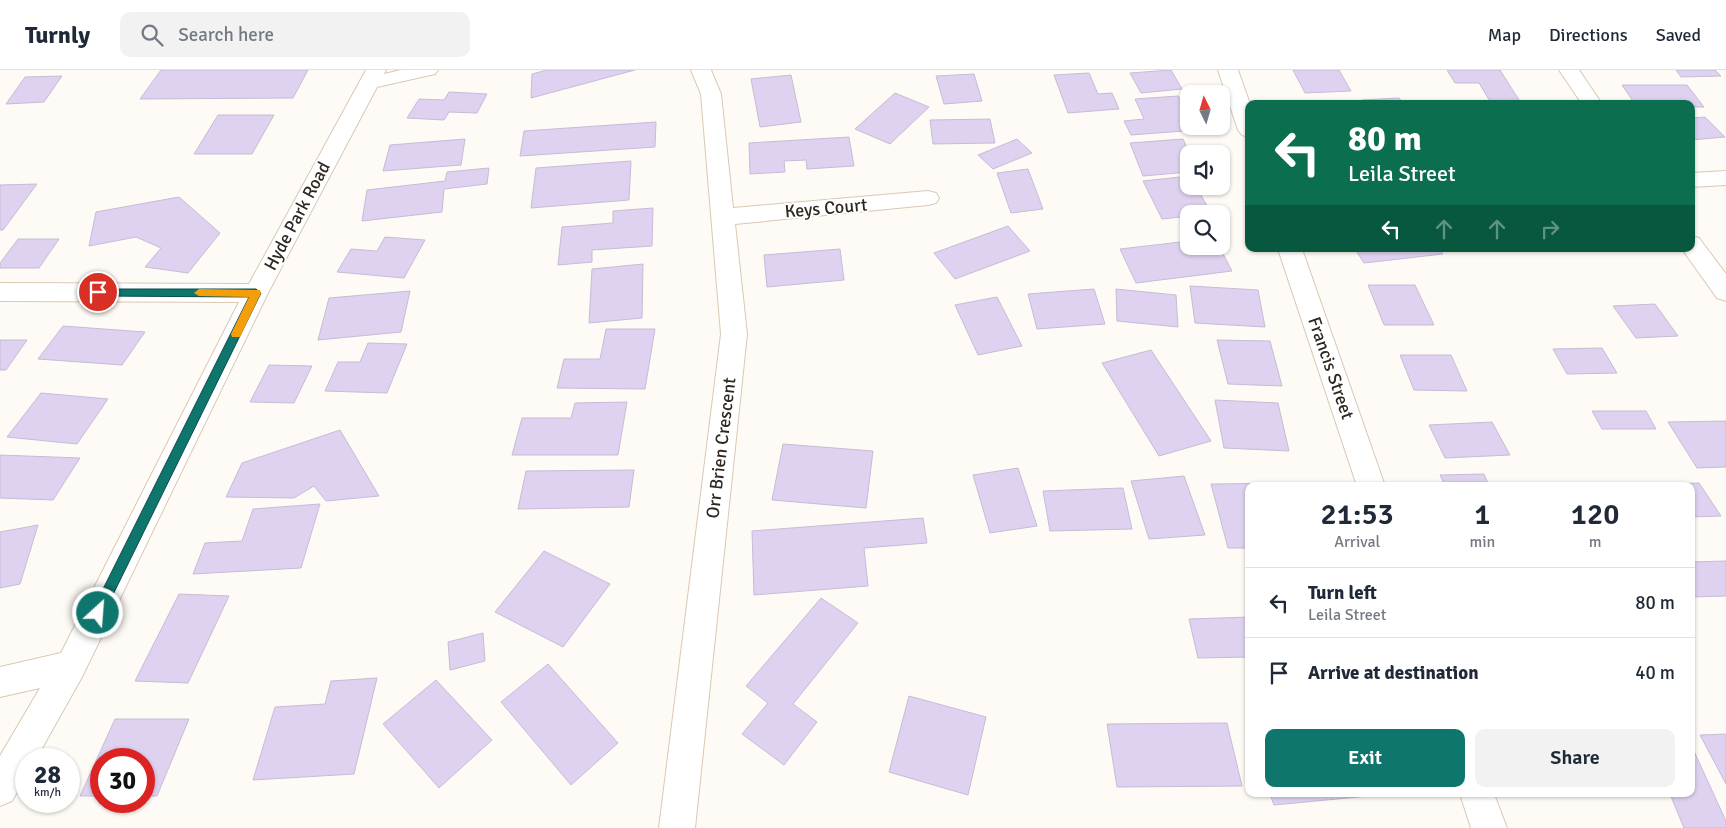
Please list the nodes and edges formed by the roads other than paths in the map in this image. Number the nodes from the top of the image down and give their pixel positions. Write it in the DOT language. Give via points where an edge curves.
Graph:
graph roads {
  1 [pos="428,70"];
  2 [pos="702,70"];
  3 [pos="1228,70"];
  4 [pos="1569,70"];
  5 [pos="372,77"];
  6 [pos="1589,100"];
  7 [pos="1245,119"];
  8 [pos="1726,178"];
  9 [pos="1695,180"];
  10 [pos="928,198"];
  11 [pos="723,217"];
  12 [pos="1695,249"];
  13 [pos="1291,252"];
  14 [pos="0,292"];
  15 [pos="1726,292"];
  16 [pos="256,293"];
  17 [pos="1370,482"];
  18 [pos="71,666"];
  19 [pos="0,682"];
  20 [pos="0,789"];
  21 [pos="1478,797"];
  22 [pos="677,828"];
  23 [pos="1489,828"];
  1 -- 5 [label="street"];
  2 -- 11 [label="street, Orr Brien Crescent" via="711,94"];
  3 -- 7 [label="street"];
  4 -- 6 [label="street"];
  5 -- 16 [label="street, Hyde Park Road"];
  8 -- 9 [label="street"];
  10 -- 11 [label="street, Keys Court"];
  11 -- 22 [label="street, Orr Brien Crescent" via="734,334"];
  12 -- 15 [label="street"];
  13 -- 17 [label="street, Francis Street"];
  14 -- 16 [label="street"];
  16 -- 18 [label="street, Hyde Park Road"];
  18 -- 19 [label="street"];
  18 -- 20 [label="street, Hyde Park Road"];
  21 -- 23 [label="street"];
}
